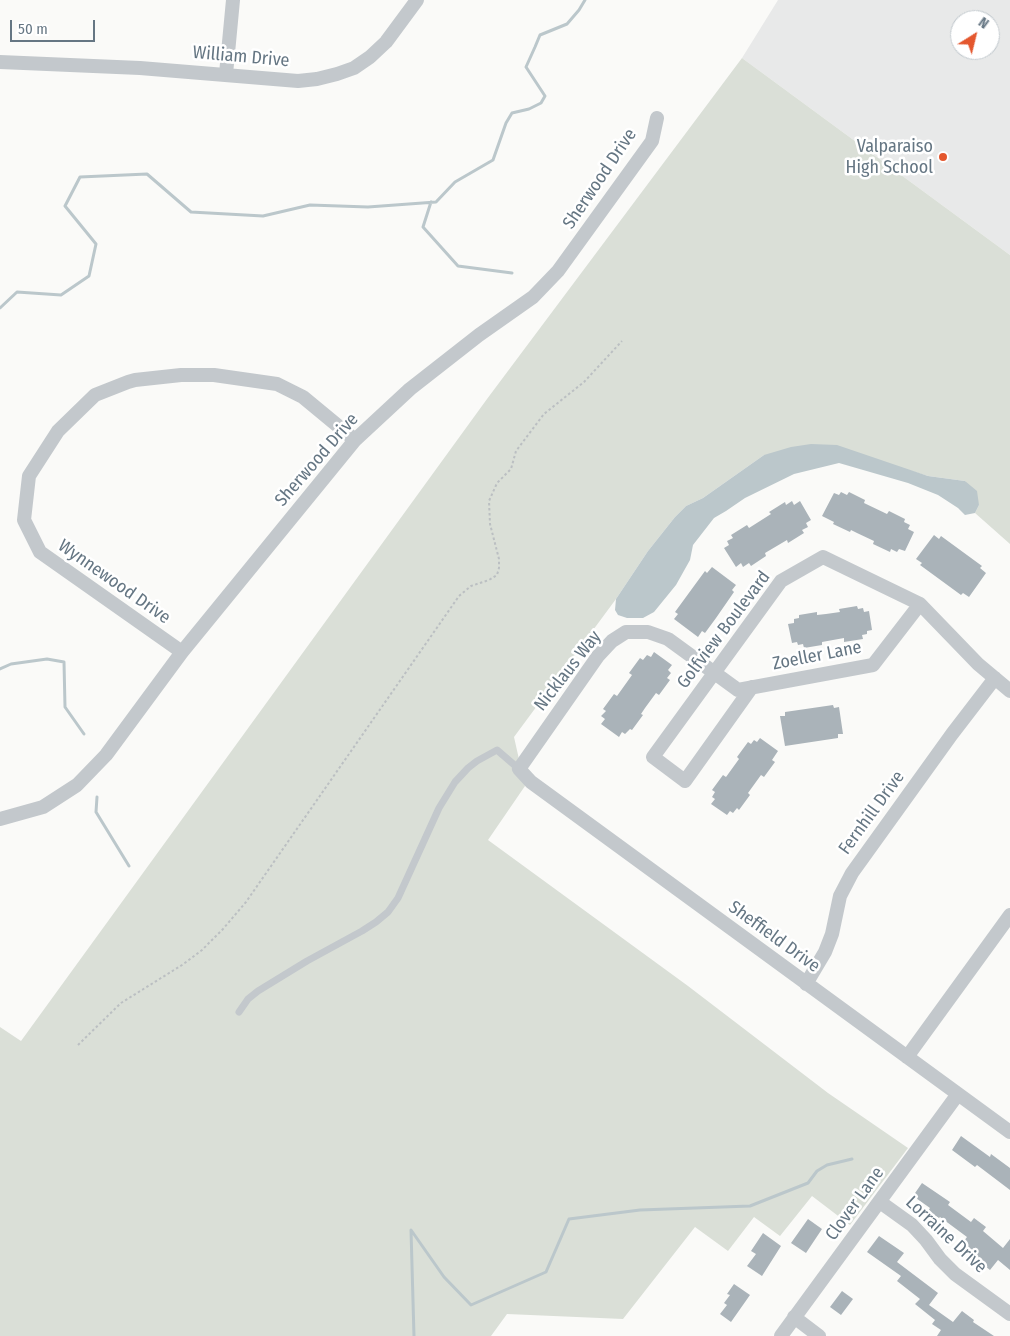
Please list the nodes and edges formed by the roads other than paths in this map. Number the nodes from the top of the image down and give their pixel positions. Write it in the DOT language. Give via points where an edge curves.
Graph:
graph roads {
  1 [pos="233,0"];
  2 [pos="417,0"];
  3 [pos="0,62"];
  4 [pos="226,74"];
  5 [pos="657,118"];
  6 [pos="355,440"];
  7 [pos="920,604"];
  8 [pos="182,652"];
  9 [pos="714,673"];
  10 [pos="995,678"];
  11 [pos="752,687"];
  12 [pos="1010,691"];
  13 [pos="653,757"];
  14 [pos="518,769"];
  15 [pos="0,819"];
  16 [pos="1010,915"];
  17 [pos="806,984"];
  18 [pos="239,1012"];
  19 [pos="907,1057"];
  20 [pos="958,1094"];
  21 [pos="1010,1132"];
  22 [pos="880,1202"];
  23 [pos="1010,1314"];
  24 [pos="794,1317"];
  25 [pos="781,1336"];
  26 [pos="819,1336"];
  1 -- 4 [label="street"];
  2 -- 4 [label="street, William Drive" via="386,42 354,68 298,81"];
  3 -- 4 [label="street, William Drive"];
  5 -- 6 [label="street, Sherwood Drive" via="652,141 558,271 533,297 410,390"];
  6 -- 8 [label="street, Sherwood Drive"];
  6 -- 8 [label="street, Wynnewood Drive" via="303,398 277,384 181,375 134,380 95,395 58,432 29,476 24,520 40,552"];
  7 -- 9 [label="street, Golfview Boulevard" via="823,557 782,581"];
  7 -- 10 [label="street, Golfview Boulevard"];
  7 -- 11 [label="street, Zoeller Lane" via="873,665"];
  8 -- 15 [label="street, Sherwood Drive" via="106,755 77,785 43,807"];
  9 -- 11 [label="street, Zoeller Lane" via="738,690"];
  9 -- 13 [label="street, Golfview Boulevard"];
  9 -- 14 [label="street, Nicklaus Way" via="668,639 648,632 626,632 598,656"];
  10 -- 12 [label="street, Golfview Boulevard"];
  10 -- 17 [label="street, Fernhill Drive" via="852,873 840,896 825,952"];
  11 -- 13 [label="street, Zoeller Lane" via="685,781"];
  14 -- 17 [label="street, Sheffield Drive" via="531,782"];
  14 -- 18 [label="lane" via="498,750 468,768 439,808 398,898 388,912 362,932 258,991"];
  16 -- 19 [label="street"];
  17 -- 19 [label="street, Sheffield Drive"];
  19 -- 20 [label="street, Sheffield Drive"];
  20 -- 21 [label="street, Sheffield Drive"];
  20 -- 22 [label="street, Clover Lane"];
  22 -- 23 [label="street, Lorraine Drive" via="912,1225 955,1274"];
  22 -- 24 [label="street, Clover Lane"];
  24 -- 25 [label="street, Clover Lane"];
  24 -- 26 [label="street"];
}
